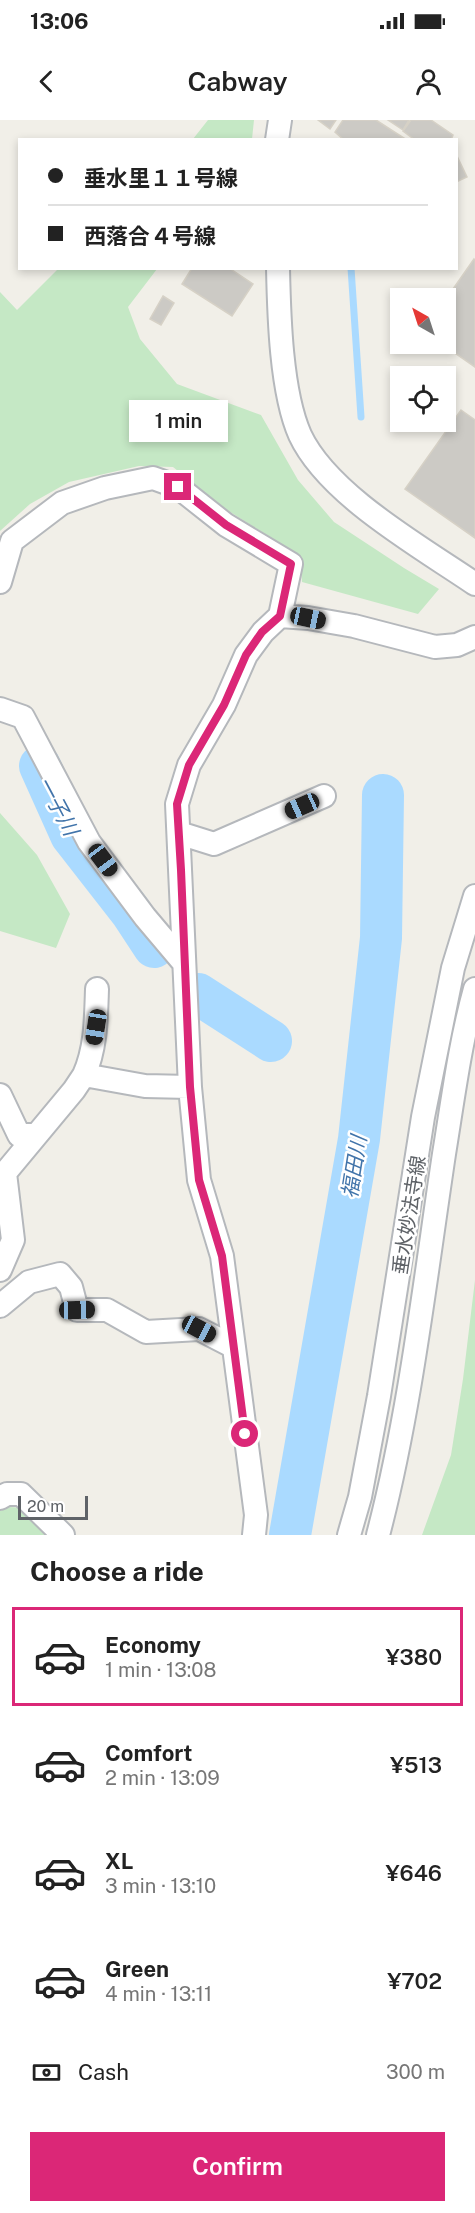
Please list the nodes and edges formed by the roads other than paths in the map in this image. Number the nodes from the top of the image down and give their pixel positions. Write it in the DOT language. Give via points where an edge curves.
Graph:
graph roads {
  1 [pos="280,120"];
  2 [pos="277,138"];
  3 [pos="278,270"];
  4 [pos="0,582"];
  5 [pos="475,584"];
  6 [pos="280,616"];
  7 [pos="475,637"];
  8 [pos="0,709"];
  9 [pos="324,796"];
  10 [pos="179,833"];
  11 [pos="475,896"];
  12 [pos="183,962"];
  13 [pos="97,989"];
  14 [pos="475,989"];
  15 [pos="84,1075"];
  16 [pos="190,1087"];
  17 [pos="0,1095"];
  18 [pos="35,1135"];
  19 [pos="2,1177"];
  20 [pos="0,1270"];
  21 [pos="0,1306"];
  22 [pos="234,1347"];
  23 [pos="0,1498"];
  24 [pos="63,1535"];
  25 [pos="254,1535"];
  26 [pos="350,1535"];
  27 [pos="378,1535"];
  1 -- 2 [label="street"];
  3 -- 5 [label="street" via="282,349 291,408 312,456 346,493"];
  4 -- 6 [label="street" via="12,542 62,503 105,488 153,478 178,487 226,525 291,564"];
  6 -- 7 [label="street" via="354,626 435,647 457,645"];
  6 -- 10 [label="street" via="262,632 246,655 224,705 189,765 177,804"];
  8 -- 12 [label="street" via="23,717 89,842"];
  9 -- 10 [label="street" via="214,844"];
  10 -- 12 [label="street"];
  11 -- 26 [label="street, 垂水妙法寺線" via="453,968 428,1094 379,1396"];
  12 -- 16 [label="street"];
  13 -- 15 [label="street" via="96,1027"];
  14 -- 27 [label="street, 垂水妙法寺線" via="467,1017 408,1386"];
  15 -- 16 [label="street" via="145,1086"];
  15 -- 18 [label="street"];
  16 -- 22 [label="street" via="199,1180 222,1256"];
  17 -- 18 [label="street" via="19,1135"];
  18 -- 19 [label="street"];
  19 -- 20 [label="street" via="14,1240"];
  21 -- 22 [label="street" via="29,1282 60,1274 71,1287 77,1310 107,1310 146,1332 199,1329"];
  22 -- 25 [label="street" via="256,1515"];
  23 -- 24 [label="street" via="21,1494"];
}
